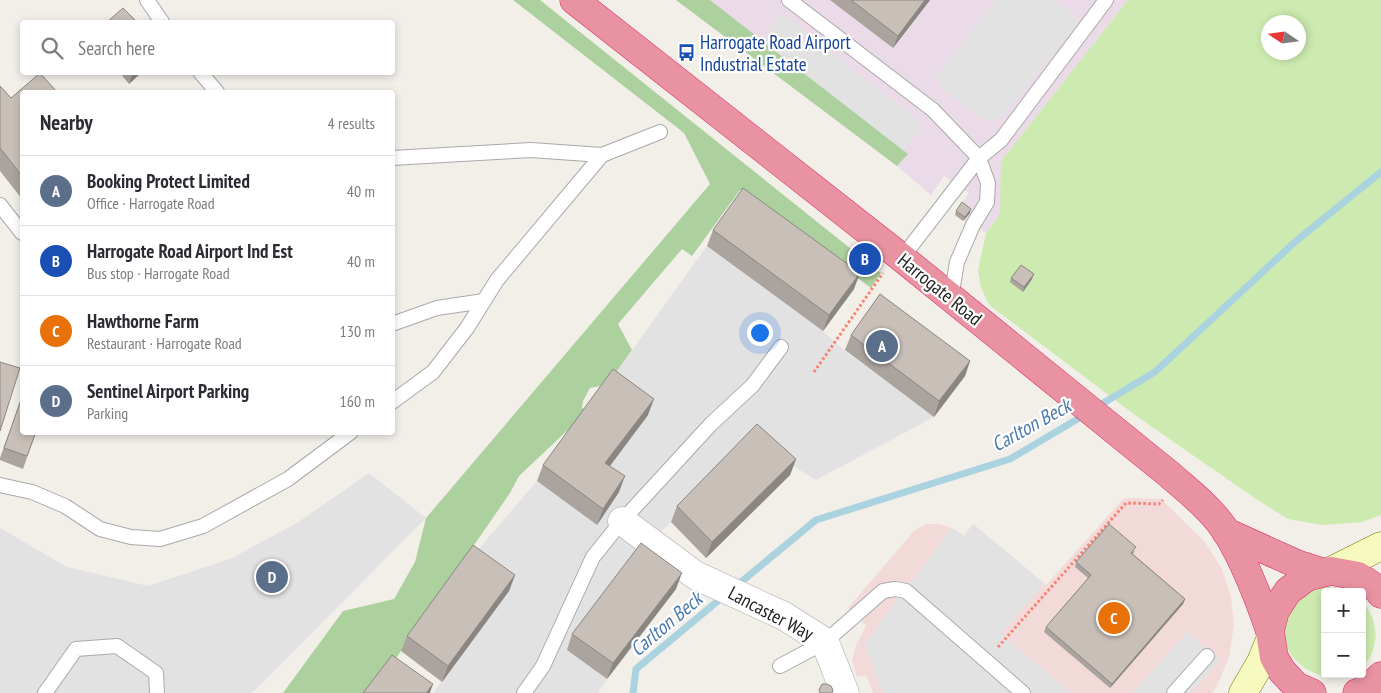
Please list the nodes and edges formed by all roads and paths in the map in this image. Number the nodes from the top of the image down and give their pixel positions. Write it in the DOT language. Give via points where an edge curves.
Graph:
graph roads {
  1 [pos="147,0"];
  2 [pos="574,0"];
  3 [pos="790,0"];
  4 [pos="1106,0"];
  5 [pos="161,20"];
  6 [pos="203,75"];
  7 [pos="216,90"];
  8 [pos="660,132"];
  9 [pos="602,155"];
  10 [pos="395,158"];
  11 [pos="979,158"];
  12 [pos="0,205"];
  13 [pos="20,230"];
  14 [pos="899,257"];
  15 [pos="951,298"];
  16 [pos="484,302"];
  17 [pos="395,323"];
  18 [pos="781,347"];
  19 [pos="814,372"];
  20 [pos="395,400"];
  21 [pos="347,435"];
  22 [pos="0,485"];
  23 [pos="1165,499"];
  24 [pos="622,521"];
  25 [pos="1226,532"];
  26 [pos="1381,546"];
  27 [pos="1326,572"];
  28 [pos="1381,594"];
  29 [pos="1270,635"];
  30 [pos="825,642"];
  31 [pos="1207,656"];
  32 [pos="986,661"];
  33 [pos="780,666"];
  34 [pos="1381,676"];
  35 [pos="45,693"];
  36 [pos="157,693"];
  37 [pos="524,693"];
  38 [pos="845,693"];
  39 [pos="1023,693"];
  40 [pos="1174,693"];
  41 [pos="1243,693"];
  42 [pos="1312,693"];
  43 [pos="1357,693"];
  1 -- 5 [label="lane"];
  2 -- 14 [label="highway, Harrogate Road"];
  3 -- 11 [label="lane" via="933,110"];
  4 -- 11 [label="lane" via="1001,140"];
  6 -- 7 [label="lane"];
  8 -- 9 [label="lane"];
  9 -- 10 [label="lane" via="531,150"];
  9 -- 16 [label="lane" via="497,280"];
  11 -- 14 [label="lane"];
  11 -- 15 [label="lane" via="988,183 987,202 973,225 958,262"];
  12 -- 13 [label="lane"];
  14 -- 15 [label="highway, Harrogate Road"];
  14 -- 19 [label="path"];
  15 -- 25 [label="highway, Harrogate Road" via="1159,464 1202,504"];
  16 -- 17 [label="lane" via="437,308"];
  16 -- 20 [label="lane" via="433,372"];
  18 -- 24 [label="lane" via="753,385 711,424"];
  21 -- 22 [label="lane" via="279,484 203,526 160,539 131,537 100,529 65,506 32,492"];
  23 -- 32 [label="path" via="1159,504 1126,503"];
  24 -- 30 [label="street, Lancaster Way" via="695,575 784,616"];
  24 -- 37 [label="lane" via="593,557 543,666"];
  25 -- 27 [label="highway, Harrogate Road" via="1297,564"];
  25 -- 29 [label="highway, Harrogate Road" via="1260,602"];
  26 -- 27 [label="street"];
  27 -- 28 [label="highway, Harrogate Road" via="1358,576"];
  27 -- 29 [label="highway" via="1307,577 1288,591 1275,611"];
  29 -- 41 [label="street" via="1261,662"];
  29 -- 42 [label="highway, Harrogate Road" via="1274,657 1282,672 1296,686"];
  30 -- 32 [label="lane" via="883,591 895,589 906,591"];
  30 -- 33 [label="lane"];
  30 -- 38 [label="street, Lancaster Way"];
  31 -- 40 [label="lane"];
  32 -- 39 [label="lane"];
  34 -- 43 [label="highway" via="1369,688"];
  35 -- 36 [label="lane" via="76,649 117,646 156,673"];
}
